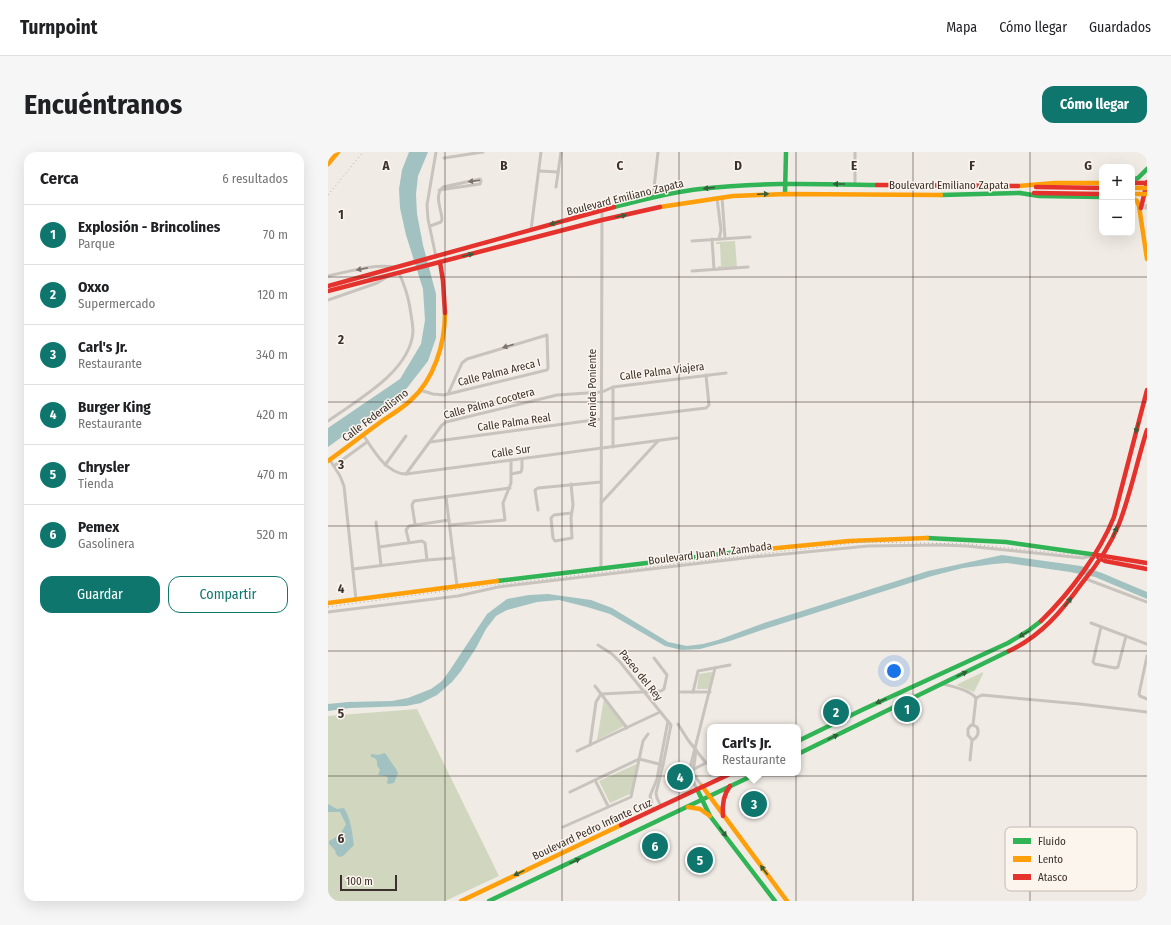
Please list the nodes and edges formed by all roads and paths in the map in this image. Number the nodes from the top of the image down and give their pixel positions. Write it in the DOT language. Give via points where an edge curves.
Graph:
graph roads {
  1 [pos="338,152"];
  2 [pos="436,152"];
  3 [pos="465,152"];
  4 [pos="483,152"];
  5 [pos="541,152"];
  6 [pos="561,152"];
  7 [pos="658,152"];
  8 [pos="786,152"];
  9 [pos="855,152"];
  10 [pos="462,156"];
  11 [pos="444,158"];
  12 [pos="328,164"];
  13 [pos="1147,170"];
  14 [pos="539,171"];
  15 [pos="558,172"];
  16 [pos="1135,179"];
  17 [pos="461,183"];
  18 [pos="1099,183"];
  19 [pos="1147,183"];
  20 [pos="786,184"];
  21 [pos="855,184"];
  22 [pos="1135,184"];
  23 [pos="1018,186"];
  24 [pos="462,187"];
  25 [pos="556,187"];
  26 [pos="1099,188"];
  27 [pos="1135,188"];
  28 [pos="1147,188"];
  29 [pos="439,190"];
  30 [pos="1020,193"];
  31 [pos="785,194"];
  32 [pos="1099,194"];
  33 [pos="1135,194"];
  34 [pos="1146,196"];
  35 [pos="653,197"];
  36 [pos="1099,197"];
  37 [pos="720,198"];
  38 [pos="1135,198"];
  39 [pos="1135,200"];
  40 [pos="602,210"];
  41 [pos="602,220"];
  42 [pos="1144,224"];
  43 [pos="430,226"];
  44 [pos="531,230"];
  45 [pos="750,237"];
  46 [pos="725,238"];
  47 [pos="712,239"];
  48 [pos="719,239"];
  49 [pos="692,241"];
  50 [pos="436,257"];
  51 [pos="1147,260"];
  52 [pos="440,262"];
  53 [pos="397,267"];
  54 [pos="748,267"];
  55 [pos="714,270"];
  56 [pos="692,271"];
  57 [pos="399,273"];
  58 [pos="390,275"];
  59 [pos="328,276"];
  60 [pos="328,286"];
  61 [pos="328,291"];
  62 [pos="328,300"];
  63 [pos="726,373"];
  64 [pos="706,375"];
  65 [pos="613,387"];
  66 [pos="420,390"];
  67 [pos="1147,390"];
  68 [pos="602,392"];
  69 [pos="448,394"];
  70 [pos="601,419"];
  71 [pos="613,419"];
  72 [pos="328,421"];
  73 [pos="1147,430"];
  74 [pos="364,436"];
  75 [pos="406,436"];
  76 [pos="677,438"];
  77 [pos="658,441"];
  78 [pos="367,442"];
  79 [pos="430,442"];
  80 [pos="613,447"];
  81 [pos="601,448"];
  82 [pos="522,459"];
  83 [pos="329,460"];
  84 [pos="510,460"];
  85 [pos="385,465"];
  86 [pos="334,466"];
  87 [pos="406,474"];
  88 [pos="511,474"];
  89 [pos="601,482"];
  90 [pos="571,484"];
  91 [pos="510,488"];
  92 [pos="446,497"];
  93 [pos="601,503"];
  94 [pos="538,510"];
  95 [pos="571,513"];
  96 [pos="449,520"];
  97 [pos="376,522"];
  98 [pos="415,524"];
  99 [pos="450,525"];
  100 [pos="408,542"];
  101 [pos="379,547"];
  102 [pos="1095,554"];
  103 [pos="1102,557"];
  104 [pos="454,558"];
  105 [pos="427,560"];
  106 [pos="1147,563"];
  107 [pos="381,565"];
  108 [pos="601,567"];
  109 [pos="353,569"];
  110 [pos="1147,569"];
  111 [pos="1087,578"];
  112 [pos="457,586"];
  113 [pos="356,600"];
  114 [pos="1147,602"];
  115 [pos="328,603"];
  116 [pos="328,612"];
  117 [pos="1090,623"];
  118 [pos="1101,627"];
  119 [pos="1126,636"];
  120 [pos="1147,644"];
  121 [pos="598,645"];
  122 [pos="1147,656"];
  123 [pos="654,658"];
  124 [pos="730,666"];
  125 [pos="715,668"];
  126 [pos="1146,670"];
  127 [pos="942,684"];
  128 [pos="595,686"];
  129 [pos="645,692"];
  130 [pos="681,692"];
  131 [pos="693,692"];
  132 [pos="710,692"];
  133 [pos="601,694"];
  134 [pos="976,698"];
  135 [pos="1147,699"];
  136 [pos="660,712"];
  137 [pos="1147,712"];
  138 [pos="678,724"];
  139 [pos="974,725"];
  140 [pos="627,728"];
  141 [pos="648,734"];
  142 [pos="801,740"];
  143 [pos="972,740"];
  144 [pos="590,745"];
  145 [pos="696,747"];
  146 [pos="577,751"];
  147 [pos="801,753"];
  148 [pos="639,759"];
  149 [pos="970,760"];
  150 [pos="707,762"];
  151 [pos="707,763"];
  152 [pos="662,765"];
  153 [pos="693,770"];
  154 [pos="689,772"];
  155 [pos="726,776"];
  156 [pos="751,776"];
  157 [pos="595,780"];
  158 [pos="730,785"];
  159 [pos="700,788"];
  160 [pos="570,792"];
  161 [pos="709,796"];
  162 [pos="703,799"];
  163 [pos="608,806"];
  164 [pos="661,806"];
  165 [pos="688,807"];
  166 [pos="654,810"];
  167 [pos="710,816"];
  168 [pos="723,816"];
  169 [pos="563,827"];
  170 [pos="461,901"];
  171 [pos="489,901"];
  172 [pos="775,901"];
  173 [pos="787,901"];
  1 -- 12 [label="main road"];
  2 -- 43 [label="street" via="428,205"];
  3 -- 10 [label="street"];
  4 -- 10 [label="street"];
  5 -- 14 [label="street"];
  6 -- 15 [label="street"];
  7 -- 35 [label="street"];
  8 -- 20 [label="main road"];
  9 -- 21 [label="street"];
  10 -- 11 [label="street"];
  13 -- 16 [label="main road"];
  14 -- 15 [label="street"];
  14 -- 44 [label="street"];
  15 -- 25 [label="street"];
  17 -- 24 [label="street"];
  24 -- 17 [label="street, one-way" via="480,184 481,181"];
  17 -- 29 [label="street" via="443,186"];
  18 -- 23 [label="main road"];
  19 -- 22 [label="main road"];
  19 -- 34 [label="main road"];
  21 -- 20 [label="main road, Boulevard Emiliano Zapata, one-way"];
  20 -- 31 [label="main road"];
  20 -- 35 [label="main road, Boulevard Emiliano Zapata, one-way" via="711,187"];
  21 -- 23 [label="main road, Boulevard Emiliano Zapata"];
  23 -- 26 [label="main road, Boulevard Emiliano Zapata"];
  24 -- 29 [label="street"];
  27 -- 28 [label="main road, bridge"];
  29 -- 43 [label="street" via="442,219 441,222"];
  30 -- 31 [label="main road, Boulevard Emiliano Zapata"];
  30 -- 32 [label="main road, Boulevard Emiliano Zapata"];
  30 -- 36 [label="main road" via="1039,196"];
  37 -- 31 [label="main road, Boulevard Emiliano Zapata, one-way"];
  33 -- 34 [label="main road, bridge"];
  34 -- 38 [label="main road"];
  34 -- 42 [label="main road" via="1141,209"];
  35 -- 40 [label="main road, Boulevard Emiliano Zapata"];
  41 -- 37 [label="main road, Boulevard Emiliano Zapata, one-way" via="670,205"];
  37 -- 46 [label="street"];
  37 -- 48 [label="street"];
  39 -- 42 [label="main road"];
  40 -- 41 [label="street, Avenida Poniente"];
  40 -- 44 [label="main road, Boulevard Emiliano Zapata, one-way"];
  52 -- 41 [label="main road, Boulevard Emiliano Zapata, one-way"];
  41 -- 68 [label="street, Avenida Poniente"];
  42 -- 51 [label="main road"];
  43 -- 50 [label="street"];
  44 -- 50 [label="main road, Boulevard Emiliano Zapata"];
  45 -- 46 [label="street"];
  46 -- 48 [label="street"];
  47 -- 48 [label="street"];
  47 -- 49 [label="street"];
  47 -- 55 [label="street"];
  50 -- 53 [label="main road, Boulevard Emiliano Zapata"];
  52 -- 57 [label="main road, Boulevard Emiliano Zapata"];
  52 -- 66 [label="main road, Calle Federalismo" via="445,314 443,340 433,370"];
  53 -- 59 [label="street, one-way" via="370,267"];
  53 -- 60 [label="main road, Boulevard Emiliano Zapata"];
  54 -- 55 [label="street"];
  55 -- 56 [label="street"];
  57 -- 58 [label="main road, Boulevard Emiliano Zapata"];
  57 -- 72 [label="street" via="413,323 407,352 387,377"];
  58 -- 61 [label="main road, Boulevard Emiliano Zapata"];
  58 -- 62 [label="street" via="377,283"];
  63 -- 64 [label="street, Calle Palma Viajera"];
  64 -- 65 [label="street, Calle Palma Viajera"];
  64 -- 71 [label="street" via="709,404 706,408"];
  65 -- 68 [label="street, Calle Palma Viajera"];
  65 -- 71 [label="street"];
  66 -- 69 [label="street, Calle Palma Areca I" via="439,395"];
  66 -- 74 [label="main road, Calle Federalismo" via="403,407"];
  67 -- 102 [label="main road, one-way" via="1114,517"];
  68 -- 70 [label="street, Avenida Poniente"];
  68 -- 79 [label="street, Calle Palma Cocotera" via="557,394 446,422"];
  69 -- 69 [label="street, Calle Palma Areca I, one-way" via="548,369 547,335 467,358 462,363"];
  70 -- 79 [label="street, Calle Palma Real"];
  70 -- 81 [label="street, Avenida Poniente"];
  71 -- 80 [label="street"];
  103 -- 73 [label="main road, one-way" via="1123,513"];
  74 -- 78 [label="street, Calle Sur"];
  74 -- 83 [label="main road, Calle Federalismo"];
  75 -- 85 [label="street"];
  76 -- 77 [label="street, Calle Sur"];
  77 -- 80 [label="street, Calle Sur"];
  77 -- 93 [label="street"];
  78 -- 85 [label="street, Calle Sur"];
  78 -- 86 [label="street"];
  79 -- 87 [label="street, Calle Palma Cocotera"];
  80 -- 81 [label="street, Calle Sur"];
  81 -- 82 [label="street, Calle Sur"];
  81 -- 89 [label="street, Avenida Poniente"];
  82 -- 84 [label="street, Calle Sur"];
  82 -- 88 [label="street" via="521,472"];
  83 -- 86 [label="street"];
  84 -- 87 [label="street, Calle Sur"];
  84 -- 88 [label="street"];
  85 -- 87 [label="street, Calle Sur" via="393,471"];
  86 -- 109 [label="street" via="344,486"];
  88 -- 91 [label="street"];
  89 -- 90 [label="street"];
  89 -- 93 [label="street, Avenida Poniente"];
  90 -- 94 [label="street" via="538,488 535,491"];
  90 -- 95 [label="street"];
  91 -- 92 [label="street"];
  91 -- 99 [label="street" via="503,503 505,520"];
  92 -- 96 [label="street"];
  92 -- 98 [label="street" via="414,501 412,505"];
  93 -- 108 [label="street, Avenida Poniente"];
  95 -- 95 [label="street" via="554,515 551,518 554,540 573,537"];
  96 -- 98 [label="street"];
  96 -- 99 [label="street"];
  97 -- 101 [label="street"];
  98 -- 100 [label="street" via="406,530"];
  99 -- 104 [label="street"];
  100 -- 101 [label="street"];
  100 -- 105 [label="street" via="424,542"];
  101 -- 107 [label="street"];
  102 -- 103 [label="main road, Boulevard Juan M. Zambada"];
  102 -- 108 [label="main road, Boulevard Juan M. Zambada" via="973,540 890,539 792,546"];
  102 -- 116 [label="street, Boulevard Juan M. Zambada" via="1083,558 967,546 860,546 504,586 458,596"];
  102 -- 142 [label="main road, one-way" via="1048,613 1025,634"];
  103 -- 106 [label="main road, Boulevard Juan M. Zambada"];
  103 -- 110 [label="main road, Boulevard Juan M. Zambada" via="1105,561 1119,565"];
  103 -- 111 [label="main road"];
  104 -- 105 [label="street"];
  104 -- 112 [label="street"];
  105 -- 107 [label="street"];
  107 -- 109 [label="street"];
  108 -- 112 [label="main road, Boulevard Juan M. Zambada"];
  109 -- 113 [label="street"];
  111 -- 114 [label="street"];
  127 -- 111 [label="main road, one-way" via="1022,645 1039,633"];
  112 -- 113 [label="main road, Boulevard Juan M. Zambada"];
  113 -- 115 [label="main road, Boulevard Juan M. Zambada"];
  117 -- 118 [label="street"];
  118 -- 119 [label="street"];
  118 -- 119 [label="street" via="1093,662 1095,664 1115,668 1118,666"];
  119 -- 120 [label="street"];
  121 -- 129 [label="street, Paseo del Rey" via="616,657"];
  122 -- 126 [label="street"];
  123 -- 129 [label="street" via="667,675 665,688 661,691"];
  124 -- 125 [label="street"];
  125 -- 131 [label="street" via="697,672"];
  125 -- 132 [label="street"];
  126 -- 135 [label="street" via="1139,694"];
  127 -- 134 [label="street"];
  147 -- 127 [label="main road, one-way"];
  128 -- 133 [label="street"];
  129 -- 133 [label="street"];
  129 -- 136 [label="street, Paseo del Rey"];
  130 -- 131 [label="street"];
  131 -- 132 [label="street"];
  132 -- 145 [label="street"];
  133 -- 140 [label="street"];
  133 -- 144 [label="street" via="596,702"];
  134 -- 137 [label="street" via="982,695"];
  134 -- 139 [label="street"];
  136 -- 140 [label="street"];
  136 -- 152 [label="street, Paseo del Rey" via="668,721"];
  138 -- 145 [label="street"];
  139 -- 143 [label="street" via="978,732"];
  139 -- 143 [label="street" via="969,727 968,732"];
  140 -- 144 [label="street"];
  141 -- 148 [label="street" via="643,740"];
  143 -- 149 [label="street"];
  144 -- 146 [label="street"];
  145 -- 150 [label="street"];
  145 -- 153 [label="street"];
  145 -- 154 [label="street"];
  148 -- 152 [label="street"];
  148 -- 157 [label="street"];
  148 -- 163 [label="street" via="631,797"];
  151 -- 153 [label="street"];
  152 -- 164 [label="street, Paseo del Rey" via="656,793"];
  152 -- 166 [label="street, Paseo del Rey" via="650,796"];
  153 -- 154 [label="street"];
  153 -- 159 [label="street"];
  154 -- 159 [label="street"];
  155 -- 159 [label="main road, Boulevard Pedro Infante Cruz"];
  156 -- 158 [label="main road, Boulevard Pedro Infante Cruz"];
  157 -- 160 [label="street"];
  157 -- 163 [label="street"];
  158 -- 161 [label="main road, Boulevard Pedro Infante Cruz"];
  158 -- 168 [label="main road" via="723,802"];
  159 -- 161 [label="main road"];
  159 -- 162 [label="main road"];
  159 -- 164 [label="main road, Boulevard Pedro Infante Cruz"];
  161 -- 162 [label="main road, Boulevard Pedro Infante Cruz"];
  161 -- 168 [label="main road"];
  162 -- 165 [label="main road, Boulevard Pedro Infante Cruz"];
  162 -- 167 [label="main road"];
  163 -- 169 [label="street"];
  164 -- 166 [label="main road, Boulevard Pedro Infante Cruz"];
  165 -- 167 [label="main road" via="700,809"];
  171 -- 165 [label="main road, Boulevard Pedro Infante Cruz, one-way"];
  166 -- 170 [label="main road, Boulevard Pedro Infante Cruz, one-way"];
  167 -- 172 [label="main road, one-way"];
  173 -- 168 [label="main road, one-way"];
}
